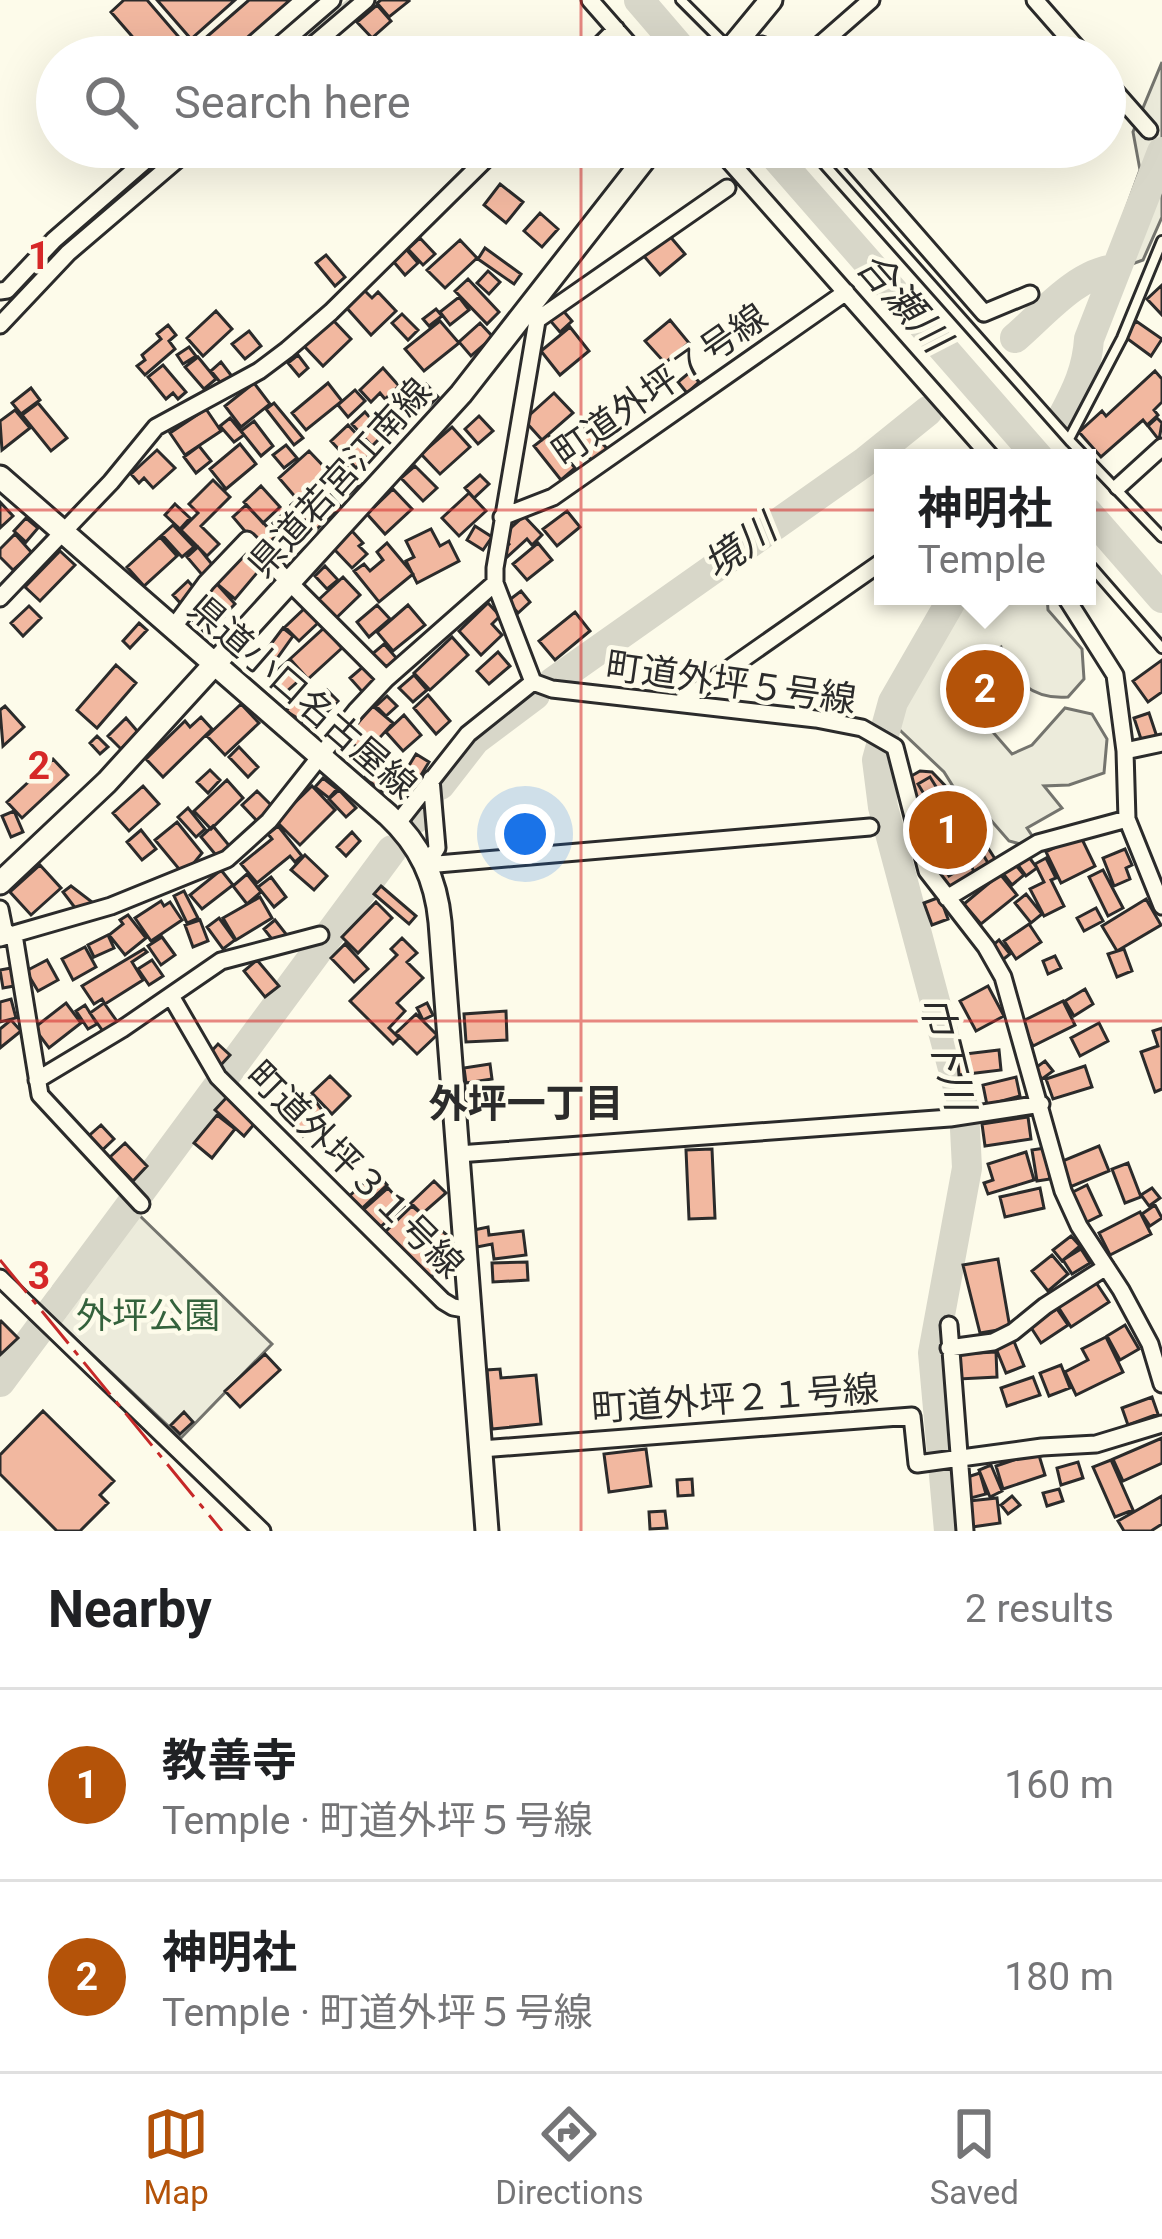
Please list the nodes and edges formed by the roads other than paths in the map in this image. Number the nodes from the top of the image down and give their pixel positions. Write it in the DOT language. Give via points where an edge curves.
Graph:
graph roads {
  1 [pos="332,0"];
  2 [pos="366,0"];
  3 [pos="590,0"];
  4 [pos="681,0"];
  5 [pos="771,0"];
  6 [pos="871,0"];
  7 [pos="1035,0"];
  8 [pos="616,29"];
  9 [pos="290,36"];
  10 [pos="323,36"];
  11 [pos="609,36"];
  12 [pos="622,36"];
  13 [pos="714,36"];
  14 [pos="744,36"];
  15 [pos="830,36"];
  16 [pos="1067,36"];
  17 [pos="1126,104"];
  18 [pos="1149,130"];
  19 [pos="137,168"];
  20 [pos="167,168"];
  21 [pos="477,168"];
  22 [pos="639,168"];
  23 [pos="736,168"];
  24 [pos="828,168"];
  25 [pos="857,168"];
  26 [pos="728,188"];
  27 [pos="1162,241"];
  28 [pos="0,291"];
  29 [pos="846,292"];
  30 [pos="1030,294"];
  31 [pos="534,313"];
  32 [pos="0,325"];
  33 [pos="1069,440"];
  34 [pos="1162,447"];
  35 [pos="984,449"];
  36 [pos="1078,449"];
  37 [pos="1096,466"];
  38 [pos="0,477"];
  39 [pos="1118,487"];
  40 [pos="502,517"];
  41 [pos="62,531"];
  42 [pos="1162,537"];
  43 [pos="874,567"];
  44 [pos="1096,572"];
  45 [pos="289,583"];
  46 [pos="495,583"];
  47 [pos="0,598"];
  48 [pos="1071,605"];
  49 [pos="173,628"];
  50 [pos="1162,648"];
  51 [pos="215,665"];
  52 [pos="386,679"];
  53 [pos="541,686"];
  54 [pos="680,703"];
  55 [pos="1162,743"];
  56 [pos="1125,751"];
  57 [pos="321,757"];
  58 [pos="433,788"];
  59 [pos="1127,819"];
  60 [pos="870,827"];
  61 [pos="403,829"];
  62 [pos="426,866"];
  63 [pos="0,883"];
  64 [pos="947,898"];
  65 [pos="1162,906"];
  66 [pos="0,909"];
  67 [pos="320,934"];
  68 [pos="5,937"];
  69 [pos="171,996"];
  70 [pos="37,1080"];
  71 [pos="1041,1104"];
  72 [pos="458,1154"];
  73 [pos="136,1200"];
  74 [pos="1106,1267"];
  75 [pos="0,1278"];
  76 [pos="470,1310"];
  77 [pos="950,1325"];
  78 [pos="949,1348"];
  79 [pos="1162,1384"];
  80 [pos="1162,1424"];
  81 [pos="481,1448"];
  82 [pos="956,1460"];
  83 [pos="262,1531"];
  84 [pos="487,1531"];
  85 [pos="965,1531"];
  1 -- 9 [label="street"];
  2 -- 10 [label="street"];
  3 -- 8 [label="street"];
  4 -- 13 [label="lane"];
  5 -- 14 [label="main road"];
  6 -- 15 [label="street"];
  7 -- 16 [label="street"];
  8 -- 11 [label="street"];
  8 -- 12 [label="street"];
  17 -- 18 [label="street"];
  19 -- 28 [label="street"];
  20 -- 32 [label="street" via="78,243"];
  21 -- 41 [label="street" via="287,350 156,427"];
  22 -- 31 [label="main road, 県道若宮江南線"];
  23 -- 29 [label="street"];
  24 -- 33 [label="lane"];
  25 -- 30 [label="street" via="984,313"];
  26 -- 31 [label="street"];
  27 -- 33 [label="lane"];
  29 -- 35 [label="street"];
  29 -- 40 [label="street, 町道外坪７号線" via="553,497"];
  31 -- 40 [label="street"];
  31 -- 45 [label="main road, 県道若宮江南線"];
  33 -- 36 [label="lane"];
  34 -- 39 [label="street"];
  37 -- 39 [label="lane"];
  38 -- 41 [label="main road, 県道小口名古屋線"];
  39 -- 42 [label="lane"];
  40 -- 46 [label="street"];
  41 -- 47 [label="street"];
  41 -- 49 [label="main road, 県道小口名古屋線"];
  43 -- 54 [label="street"];
  44 -- 50 [label="lane"];
  45 -- 49 [label="street" via="247,540"];
  45 -- 51 [label="main road, 県道若宮江南線"];
  45 -- 52 [label="street"];
  46 -- 52 [label="street"];
  46 -- 53 [label="street"];
  48 -- 56 [label="street" via="1115,675"];
  49 -- 51 [label="main road, 県道小口名古屋線"];
  51 -- 57 [label="main road, 県道小口名古屋線"];
  51 -- 63 [label="main road, 県道若宮江南線"];
  52 -- 57 [label="street"];
  53 -- 54 [label="street, 町道外坪５号線"];
  53 -- 58 [label="street" via="487,715"];
  54 -- 64 [label="street, 町道外坪５号線" via="816,718 892,745 918,848"];
  55 -- 56 [label="street"];
  56 -- 59 [label="street"];
  57 -- 61 [label="main road, 県道小口名古屋線"];
  57 -- 68 [label="street" via="227,859 132,899"];
  58 -- 61 [label="street"];
  58 -- 62 [label="street" via="437,848"];
  59 -- 64 [label="street" via="1038,843"];
  59 -- 65 [label="street"];
  60 -- 62 [label="street"];
  61 -- 62 [label="main road, 県道小口名古屋線"];
  62 -- 72 [label="main road, 県道小口名古屋線" via="438,908"];
  64 -- 71 [label="street, 町道外坪５号線" via="1003,977"];
  66 -- 68 [label="street"];
  67 -- 69 [label="street" via="221,962"];
  68 -- 70 [label="street" via="15,940"];
  69 -- 70 [label="street"];
  69 -- 76 [label="street, 町道外坪３１号線" via="222,1080 443,1301"];
  70 -- 73 [label="street" via="40,1095"];
  71 -- 72 [label="street" via="950,1118"];
  71 -- 74 [label="street, 町道外坪５号線" via="1063,1191"];
  72 -- 76 [label="main road, 県道小口名古屋線"];
  74 -- 78 [label="street" via="1013,1332"];
  74 -- 79 [label="street, 町道外坪５号線" via="1150,1344"];
  75 -- 83 [label="street"];
  76 -- 81 [label="main road, 県道小口名古屋線"];
  77 -- 78 [label="street"];
  78 -- 82 [label="street"];
  80 -- 82 [label="street, 町道外坪２１号線" via="1096,1444"];
  81 -- 82 [label="street, 町道外坪２１号線" via="912,1416 917,1464"];
  81 -- 84 [label="main road, 県道小口名古屋線"];
  82 -- 85 [label="street"];
}
